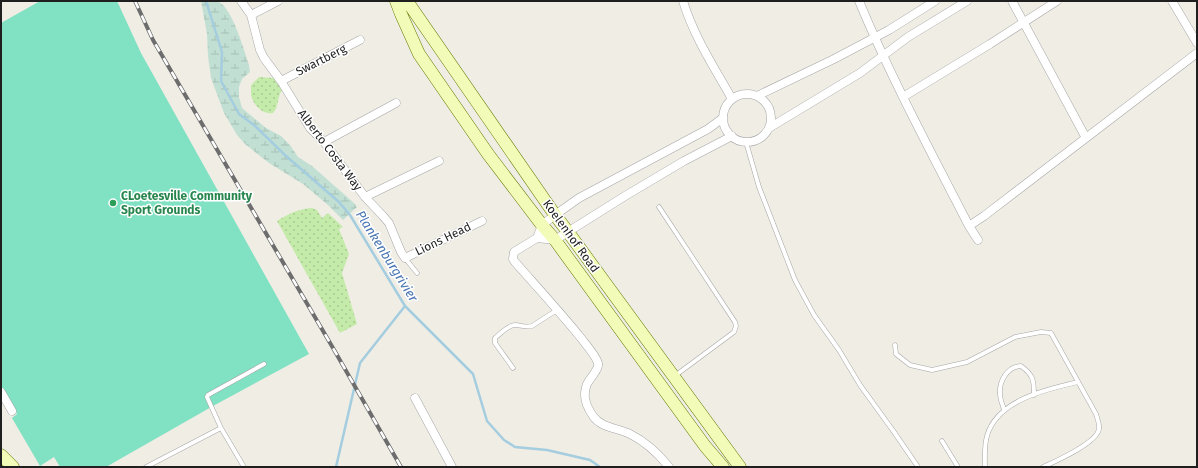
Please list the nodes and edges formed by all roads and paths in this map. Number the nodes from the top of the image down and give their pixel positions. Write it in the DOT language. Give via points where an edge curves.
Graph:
graph roads {
  1 [pos="241,1"];
  2 [pos="278,1"];
  3 [pos="396,1"];
  4 [pos="407,1"];
  5 [pos="683,1"];
  6 [pos="859,1"];
  7 [pos="935,1"];
  8 [pos="967,1"];
  9 [pos="1012,1"];
  10 [pos="1057,1"];
  11 [pos="1172,1"];
  12 [pos="251,14"];
  13 [pos="1023,23"];
  14 [pos="874,38"];
  15 [pos="360,40"];
  16 [pos="1197,43"];
  17 [pos="1197,53"];
  18 [pos="882,56"];
  19 [pos="281,81"];
  20 [pos="757,96"];
  21 [pos="902,97"];
  22 [pos="732,99"];
  23 [pos="396,102"];
  24 [pos="723,118"];
  25 [pos="769,128"];
  26 [pos="732,136"];
  27 [pos="1086,138"];
  28 [pos="324,142"];
  29 [pos="746,142"];
  30 [pos="438,161"];
  31 [pos="365,197"];
  32 [pos="659,207"];
  33 [pos="554,215"];
  34 [pos="482,221"];
  35 [pos="542,225"];
  36 [pos="969,226"];
  37 [pos="568,232"];
  38 [pos="537,238"];
  39 [pos="555,240"];
  40 [pos="978,240"];
  41 [pos="405,258"];
  42 [pos="417,273"];
  43 [pos="557,310"];
  44 [pos="895,345"];
  45 [pos="264,364"];
  46 [pos="513,368"];
  47 [pos="674,376"];
  48 [pos="1078,382"];
  49 [pos="1,392"];
  50 [pos="1034,394"];
  51 [pos="415,398"];
  52 [pos="1004,410"];
  53 [pos="12,411"];
  54 [pos="221,428"];
  55 [pos="942,441"];
  56 [pos="1,455"];
  57 [pos="13,467"];
  58 [pos="146,467"];
  59 [pos="244,467"];
  60 [pos="452,467"];
  61 [pos="669,467"];
  62 [pos="723,467"];
  63 [pos="740,467"];
  64 [pos="918,467"];
  65 [pos="958,467"];
  66 [pos="985,467"];
  67 [pos="1043,467"];
  1 -- 12 [label="street, Alberto Costa Way"];
  2 -- 12 [label="street"];
  3 -- 35 [label="main road, Koelenhof Road" via="419,54 488,154"];
  4 -- 33 [label="main road, Koelenhof Road"];
  5 -- 22 [label="street" via="701,46"];
  6 -- 14 [label="street"];
  7 -- 14 [label="street"];
  8 -- 18 [label="street"];
  9 -- 13 [label="street"];
  10 -- 13 [label="street"];
  11 -- 16 [label="street"];
  12 -- 19 [label="street, Alberto Costa Way" via="260,50"];
  13 -- 21 [label="street"];
  13 -- 27 [label="street"];
  14 -- 18 [label="street"];
  14 -- 20 [label="street"];
  15 -- 19 [label="street, Swartberg"];
  17 -- 27 [label="street"];
  18 -- 21 [label="street"];
  18 -- 25 [label="street" via="860,73"];
  19 -- 28 [label="street, Alberto Costa Way" via="310,128"];
  20 -- 22 [label="street" via="744,94"];
  20 -- 25 [label="street" via="768,106 771,113"];
  21 -- 36 [label="street"];
  22 -- 24 [label="street" via="727,104"];
  23 -- 28 [label="street"];
  24 -- 26 [label="street" via="727,131"];
  24 -- 33 [label="street" via="708,129 579,198"];
  25 -- 29 [label="street" via="760,138"];
  26 -- 29 [label="street"];
  26 -- 37 [label="street" via="684,161"];
  27 -- 36 [label="street"];
  28 -- 31 [label="street, Alberto Costa Way"];
  29 -- 64 [label="lane" via="759,187 794,280 860,385"];
  30 -- 31 [label="street"];
  31 -- 41 [label="street, Alberto Costa Way" via="389,223"];
  32 -- 47 [label="lane" via="736,326 734,332"];
  33 -- 35 [label="street"];
  33 -- 37 [label="main road, Koelenhof Road"];
  34 -- 41 [label="street, Lions Head"];
  35 -- 38 [label="street"];
  35 -- 39 [label="main road, Koelenhof Road"];
  36 -- 40 [label="street"];
  37 -- 39 [label="street"];
  37 -- 47 [label="main road, Koelenhof Road"];
  38 -- 39 [label="street"];
  38 -- 43 [label="street" via="514,252 513,259"];
  39 -- 62 [label="main road, Koelenhof Road"];
  41 -- 42 [label="lane, Alberto Costa Way"];
  43 -- 46 [label="lane" via="532,326 513,325 495,338 495,343"];
  43 -- 61 [label="street" via="597,362 598,366 587,384 585,395 586,405 594,418 603,425 645,442"];
  44 -- 48 [label="lane" via="896,354 910,365 932,370 967,362 1015,337 1041,332 1051,333"];
  45 -- 54 [label="lane" via="208,396 207,399"];
  47 -- 63 [label="main road, Koelenhof Road"];
  48 -- 50 [label="lane"];
  48 -- 67 [label="lane" via="1096,414 1098,433 1074,451"];
  49 -- 53 [label="street"];
  50 -- 52 [label="lane"];
  50 -- 52 [label="lane" via="1031,373 1021,366 1015,366 1004,375 1001,383 1000,394"];
  51 -- 60 [label="street"];
  52 -- 66 [label="lane" via="987,437"];
  54 -- 58 [label="lane"];
  54 -- 59 [label="lane"];
  55 -- 65 [label="lane"];
  56 -- 57 [label="main road"];
}
